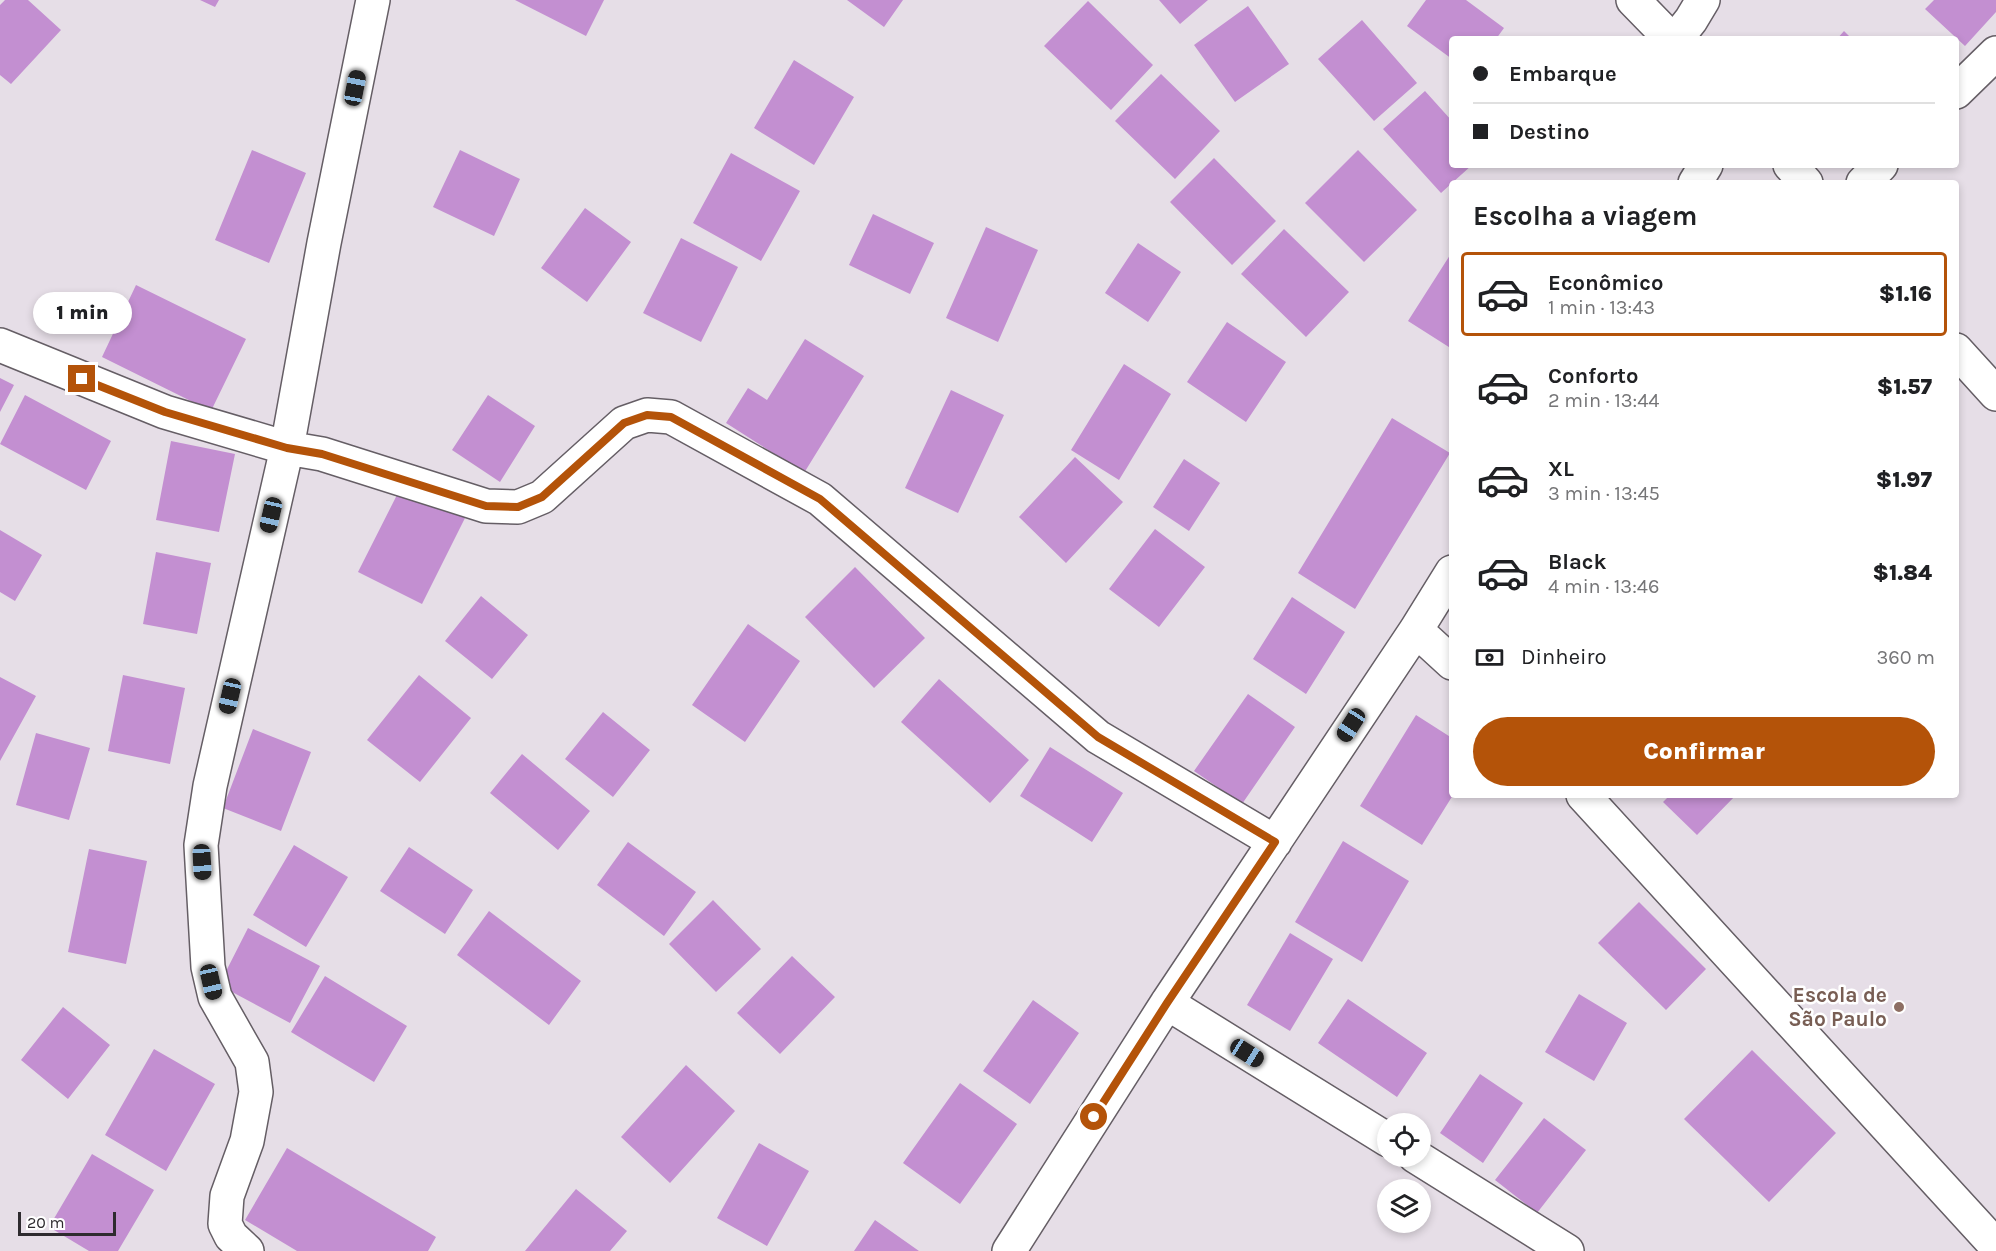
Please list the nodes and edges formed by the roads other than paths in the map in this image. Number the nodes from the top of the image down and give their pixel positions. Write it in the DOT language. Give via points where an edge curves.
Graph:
graph roads {
  1 [pos="373,0"];
  2 [pos="1633,0"];
  3 [pos="1702,0"];
  4 [pos="1668,36"];
  5 [pos="1678,36"];
  6 [pos="1996,53"];
  7 [pos="1959,89"];
  8 [pos="1793,168"];
  9 [pos="1878,168"];
  10 [pos="1803,180"];
  11 [pos="1866,180"];
  12 [pos="0,345"];
  13 [pos="1959,353"];
  14 [pos="1996,394"];
  15 [pos="287,448"];
  16 [pos="1449,577"];
  17 [pos="1416,630"];
  18 [pos="1449,660"];
  19 [pos="1586,798"];
  20 [pos="1275,842"];
  21 [pos="1167,1003"];
  22 [pos="1377,1133"];
  23 [pos="1431,1166"];
  24 [pos="1996,1246"];
  25 [pos="246,1251"];
  26 [pos="1009,1251"];
  27 [pos="1567,1251"];
  1 -- 15 [label="street"];
  2 -- 4 [label="street"];
  3 -- 5 [label="street"];
  6 -- 7 [label="street"];
  8 -- 10 [label="street"];
  9 -- 11 [label="street"];
  12 -- 15 [label="street" via="165,412"];
  13 -- 14 [label="street"];
  15 -- 20 [label="street" via="322,454 486,506 518,507 542,497 624,423 647,415 671,417 820,499 1098,737"];
  15 -- 25 [label="street" via="210,786 201,845 208,967 215,997 252,1062 256,1092 247,1141 227,1196 225,1224"];
  16 -- 17 [label="street"];
  17 -- 18 [label="street"];
  17 -- 20 [label="street"];
  19 -- 24 [label="street"];
  20 -- 21 [label="street"];
  21 -- 22 [label="street"];
  21 -- 26 [label="street"];
  23 -- 27 [label="street"];
}
